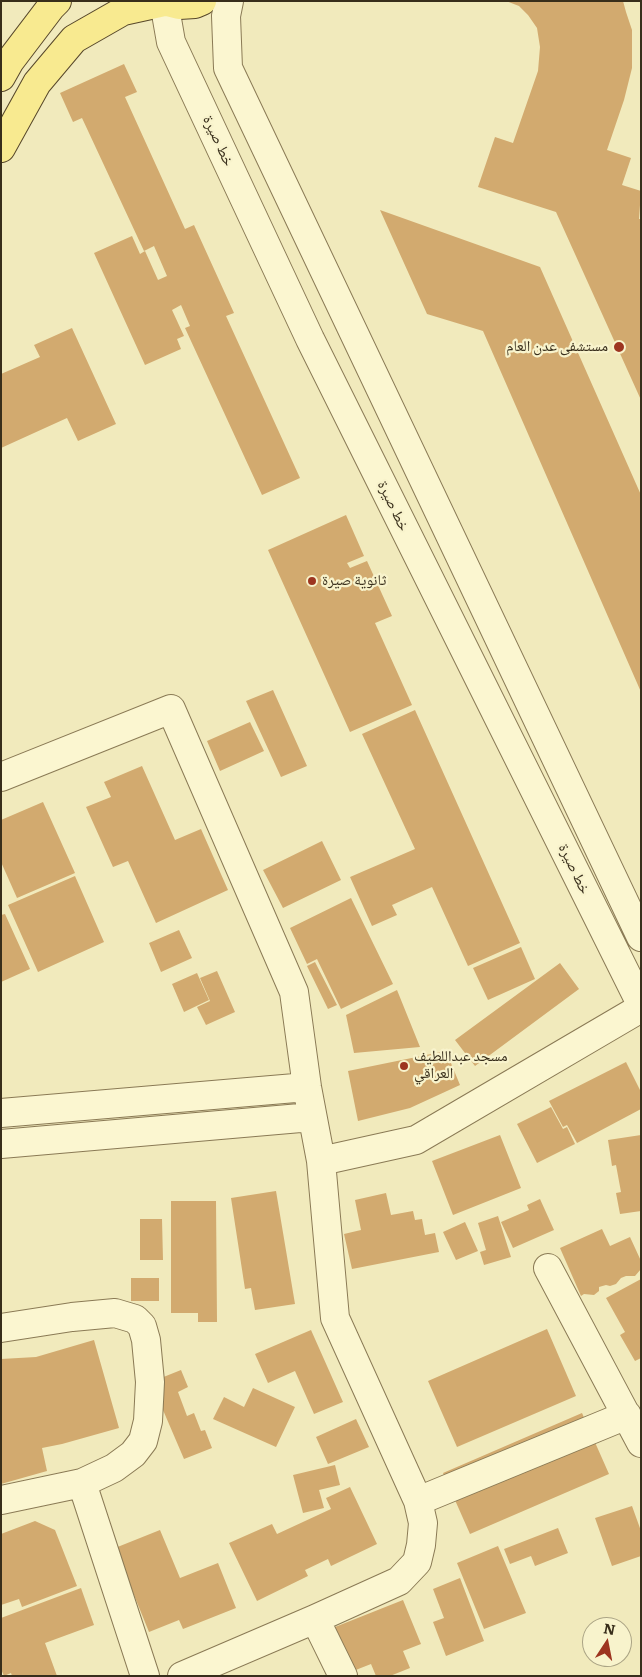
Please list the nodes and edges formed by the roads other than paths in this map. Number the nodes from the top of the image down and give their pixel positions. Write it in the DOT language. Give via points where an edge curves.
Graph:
graph roads {
  1 [pos="57,1"];
  2 [pos="202,1"];
  3 [pos="229,1"];
  4 [pos="164,2"];
  5 [pos="1,77"];
  6 [pos="1,148"];
  7 [pos="349,324"];
  8 [pos="310,339"];
  9 [pos="1,777"];
  10 [pos="641,937"];
  11 [pos="641,1004"];
  12 [pos="641,1008"];
  13 [pos="307,1088"];
  14 [pos="1,1113"];
  15 [pos="312,1116"];
  16 [pos="1,1144"];
  17 [pos="322,1161"];
  18 [pos="548,1268"];
  19 [pos="1,1328"];
  20 [pos="627,1415"];
  21 [pos="641,1443"];
  22 [pos="82,1483"];
  23 [pos="1,1500"];
  24 [pos="418,1501"];
  25 [pos="315,1619"];
  26 [pos="146,1676"];
  27 [pos="182,1676"];
  28 [pos="343,1676"];
  1 -- 5 [label="main road"];
  2 -- 4 [label="main road" via="180,5"];
  3 -- 7 [label="street, خط صيرة" via="226,16 228,68"];
  4 -- 6 [label="main road" via="123,11 74,39 37,83"];
  4 -- 8 [label="street, خط صيرة" via="170,42"];
  7 -- 8 [label="street"];
  7 -- 10 [label="street, خط صيرة"];
  8 -- 11 [label="street, خط صيرة"];
  9 -- 13 [label="street" via="171,709 294,992"];
  12 -- 17 [label="street" via="416,1140"];
  13 -- 14 [label="street"];
  13 -- 15 [label="street"];
  15 -- 16 [label="street"];
  15 -- 17 [label="street"];
  17 -- 24 [label="street" via="335,1318"];
  18 -- 20 [label="street"];
  19 -- 22 [label="street" via="115,1313 135,1319 142,1326 150,1382 148,1421 143,1441 133,1454 114,1468"];
  20 -- 21 [label="street"];
  20 -- 24 [label="street"];
  22 -- 23 [label="street"];
  22 -- 26 [label="street"];
  24 -- 25 [label="street" via="423,1523 417,1562 399,1581"];
  25 -- 27 [label="street"];
  25 -- 28 [label="street"];
}
